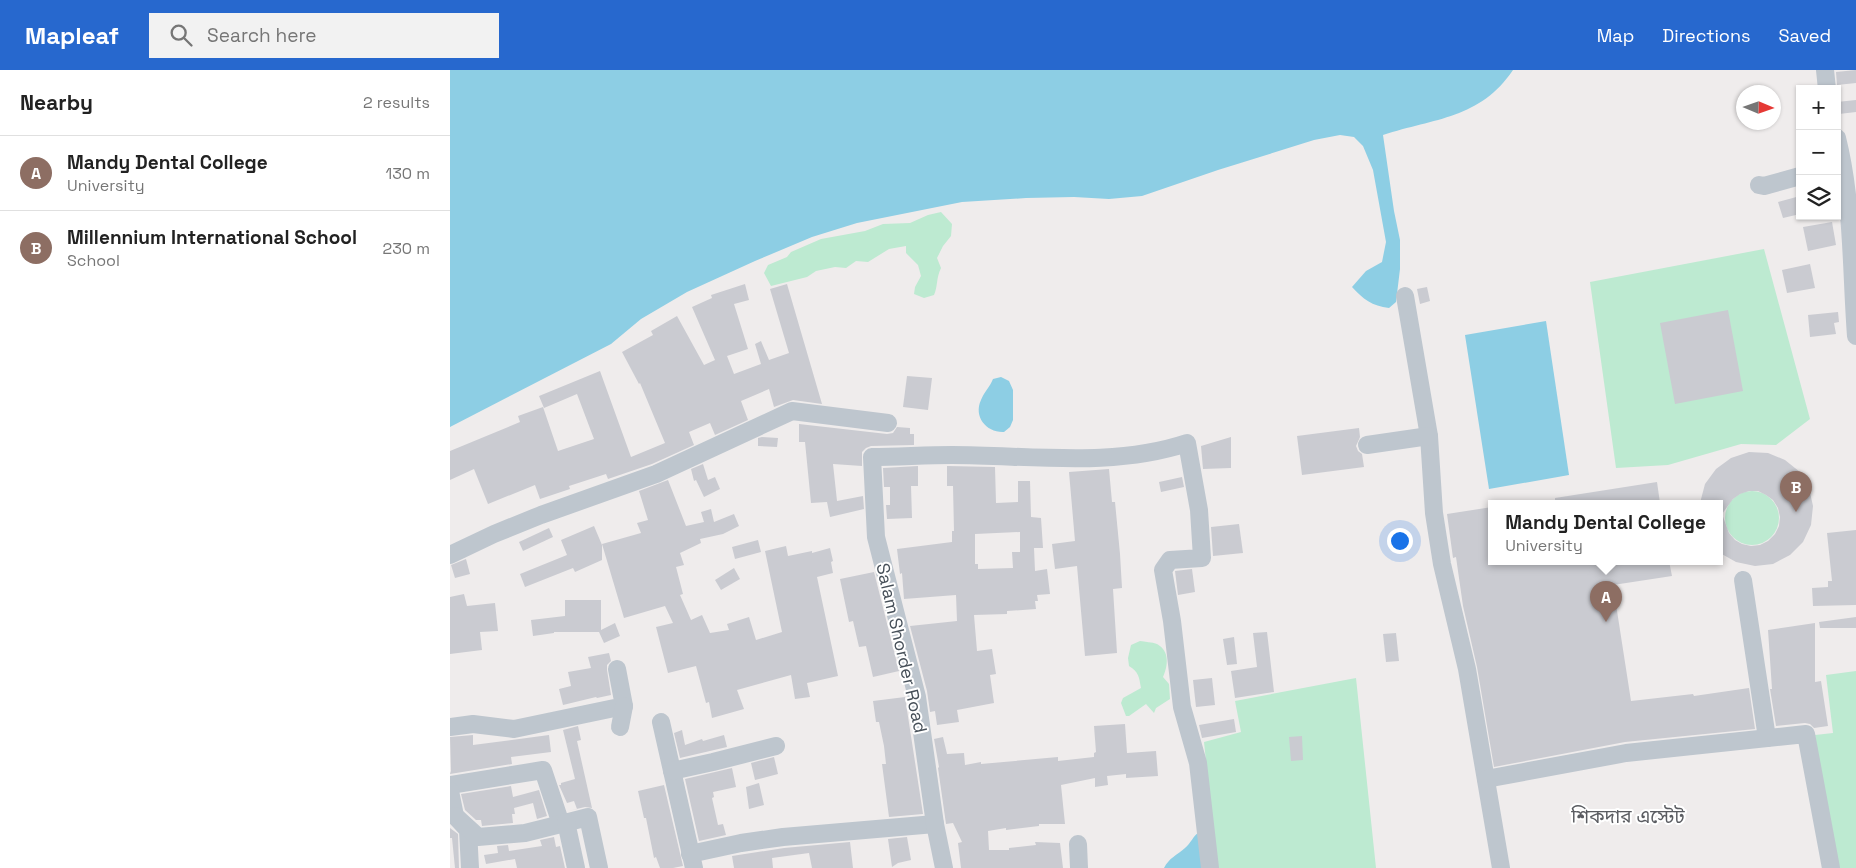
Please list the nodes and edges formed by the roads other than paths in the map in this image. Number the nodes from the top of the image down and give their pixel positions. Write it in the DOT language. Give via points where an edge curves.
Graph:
graph roads {
  1 [pos="1825,70"];
  2 [pos="1827,85"];
  3 [pos="1841,172"];
  4 [pos="1796,177"];
  5 [pos="1760,185"];
  6 [pos="1854,284"];
  7 [pos="1405,296"];
  8 [pos="1856,336"];
  9 [pos="888,423"];
  10 [pos="1429,436"];
  11 [pos="1367,445"];
  12 [pos="450,555"];
  13 [pos="1743,580"];
  14 [pos="617,669"];
  15 [pos="624,706"];
  16 [pos="661,722"];
  17 [pos="450,727"];
  18 [pos="620,727"];
  19 [pos="1767,738"];
  20 [pos="776,746"];
  21 [pos="672,771"];
  22 [pos="1486,779"];
  23 [pos="450,784"];
  24 [pos="450,791"];
  25 [pos="455,816"];
  26 [pos="563,823"];
  27 [pos="935,824"];
  28 [pos="1078,844"];
  29 [pos="692,861"];
  30 [pos="470,868"];
  31 [pos="576,868"];
  32 [pos="600,868"];
  33 [pos="944,868"];
  34 [pos="1079,868"];
  35 [pos="1210,868"];
  36 [pos="1501,868"];
  37 [pos="1831,868"];
  1 -- 2 [label="street"];
  3 -- 6 [label="street"];
  4 -- 5 [label="street"];
  6 -- 8 [label="street"];
  7 -- 10 [label="street"];
  9 -- 12 [label="street" via="792,412 656,474 541,515"];
  10 -- 11 [label="street"];
  10 -- 22 [label="street" via="1434,513 1442,564 1467,669"];
  13 -- 19 [label="street"];
  14 -- 15 [label="street"];
  15 -- 17 [label="street" via="514,729 473,724"];
  15 -- 18 [label="street"];
  16 -- 21 [label="street"];
  19 -- 22 [label="street" via="1626,753"];
  19 -- 37 [label="street" via="1806,734"];
  20 -- 21 [label="street"];
  21 -- 29 [label="street"];
  22 -- 36 [label="street"];
  23 -- 26 [label="street" via="543,770"];
  24 -- 25 [label="street"];
  25 -- 26 [label="street" via="478,836 525,833"];
  25 -- 30 [label="street" via="468,830"];
  26 -- 31 [label="street"];
  26 -- 32 [label="street" via="588,818"];
  27 -- 29 [label="street" via="783,837"];
  27 -- 33 [label="street, Salam Shorder Road"];
  27 -- 35 [label="street, Salam Shorder Road" via="918,697 876,538 872,457 950,455 1082,459 1170,449 1187,443 1199,510 1202,558 1170,560 1163,570 1182,707 1198,763"];
  28 -- 34 [label="street"];
}
